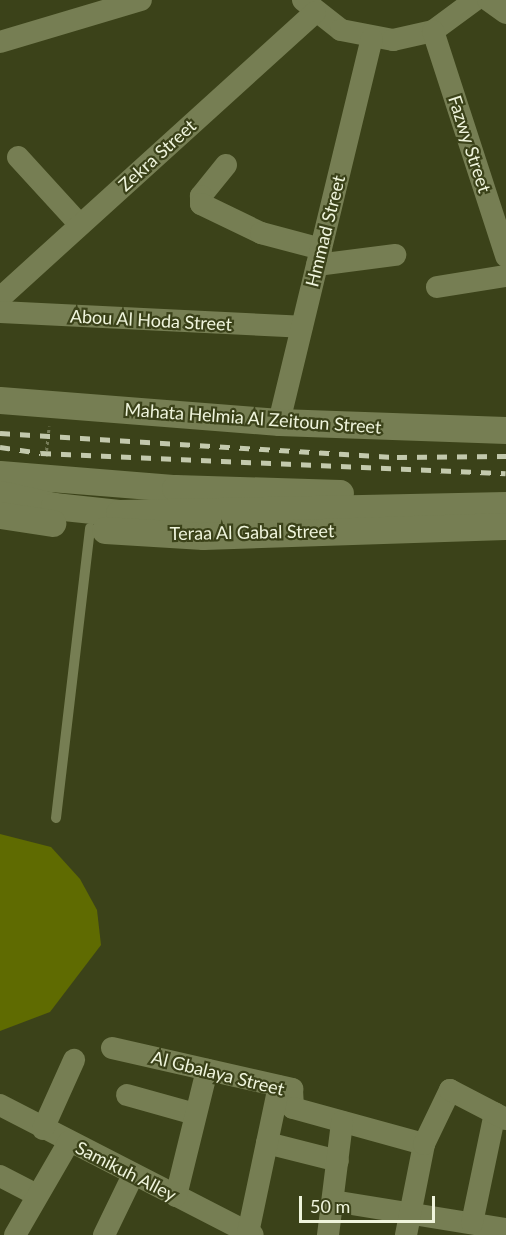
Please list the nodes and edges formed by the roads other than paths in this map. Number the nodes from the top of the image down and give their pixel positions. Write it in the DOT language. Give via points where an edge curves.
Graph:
graph roads {
  1 [pos="141,0"];
  2 [pos="475,0"];
  3 [pos="488,0"];
  4 [pos="309,6"];
  5 [pos="85,8"];
  6 [pos="506,13"];
  7 [pos="433,31"];
  8 [pos="372,39"];
  9 [pos="0,42"];
  10 [pos="18,157"];
  11 [pos="226,165"];
  12 [pos="80,225"];
  13 [pos="395,255"];
  14 [pos="506,256"];
  15 [pos="319,257"];
  16 [pos="506,276"];
  17 [pos="437,287"];
  18 [pos="0,298"];
  19 [pos="0,312"];
  20 [pos="302,327"];
  21 [pos="0,400"];
  22 [pos="279,422"];
  23 [pos="506,430"];
  24 [pos="2,495"];
  25 [pos="500,503"];
  26 [pos="506,526"];
  27 [pos="90,528"];
  28 [pos="56,818"];
  29 [pos="112,1048"];
  30 [pos="74,1060"];
  31 [pos="207,1070"];
  32 [pos="279,1086"];
  33 [pos="127,1095"];
  34 [pos="0,1105"];
  35 [pos="195,1114"];
  36 [pos="500,1116"];
  37 [pos="342,1122"];
  38 [pos="43,1129"];
  39 [pos="69,1142"];
  40 [pos="267,1143"];
  41 [pos="424,1144"];
  42 [pos="338,1161"];
  43 [pos="133,1175"];
  44 [pos="0,1176"];
  45 [pos="37,1195"];
  46 [pos="176,1196"];
  47 [pos="333,1201"];
  48 [pos="409,1224"];
  49 [pos="477,1227"];
  50 [pos="506,1229"];
  51 [pos="250,1234"];
  52 [pos="15,1235"];
  53 [pos="104,1235"];
  54 [pos="328,1235"];
  1 -- 5 [label="street"];
  2 -- 7 [label="street"];
  3 -- 6 [label="street"];
  4 -- 8 [label="street" via="341,30"];
  4 -- 12 [label="street, Zekra Street"];
  5 -- 9 [label="street"];
  7 -- 8 [label="street" via="413,38"];
  7 -- 14 [label="street, Fazwy Street"];
  8 -- 15 [label="street, Hmmad Street"];
  10 -- 12 [label="street"];
  11 -- 15 [label="street" via="201,196 201,204"];
  12 -- 18 [label="street, Zekra Street"];
  13 -- 15 [label="street"];
  15 -- 20 [label="street, Hmmad Street"];
  16 -- 17 [label="street"];
  19 -- 20 [label="street, Abou Al Hoda Street"];
  20 -- 22 [label="street, Hmmad Street"];
  21 -- 22 [label="street, Mahata Helmia Al Zeitoun Street"];
  22 -- 23 [label="street, Mahata Helmia Al Zeitoun Street"];
  24 -- 25 [label="street" via="119,513"];
  24 -- 27 [label="street, Teraa Al Gabal Street"];
  26 -- 27 [label="street, Teraa Al Gabal Street" via="203,536"];
  27 -- 28 [label="lane"];
  29 -- 31 [label="street, Al Gbalaya Street"];
  30 -- 38 [label="street"];
  31 -- 32 [label="street, Al Gbalaya Street"];
  31 -- 35 [label="street"];
  32 -- 37 [label="street, Al Gbalaya Street" via="292,1089 293,1108"];
  32 -- 40 [label="street"];
  33 -- 35 [label="street"];
  34 -- 38 [label="street, Samikuh Alley"];
  35 -- 46 [label="street"];
  36 -- 41 [label="street" via="450,1090"];
  36 -- 49 [label="street"];
  37 -- 41 [label="street"];
  37 -- 42 [label="street"];
  38 -- 39 [label="street, Samikuh Alley"];
  39 -- 43 [label="street, Samikuh Alley"];
  39 -- 45 [label="street"];
  40 -- 42 [label="street"];
  40 -- 51 [label="street"];
  41 -- 48 [label="street"];
  42 -- 47 [label="street"];
  43 -- 46 [label="street, Samikuh Alley"];
  43 -- 53 [label="street"];
  44 -- 45 [label="street"];
  45 -- 52 [label="street"];
  46 -- 51 [label="street, Samikuh Alley"];
  47 -- 48 [label="street"];
  47 -- 54 [label="street"];
  48 -- 49 [label="street"];
  49 -- 50 [label="street"];
}
